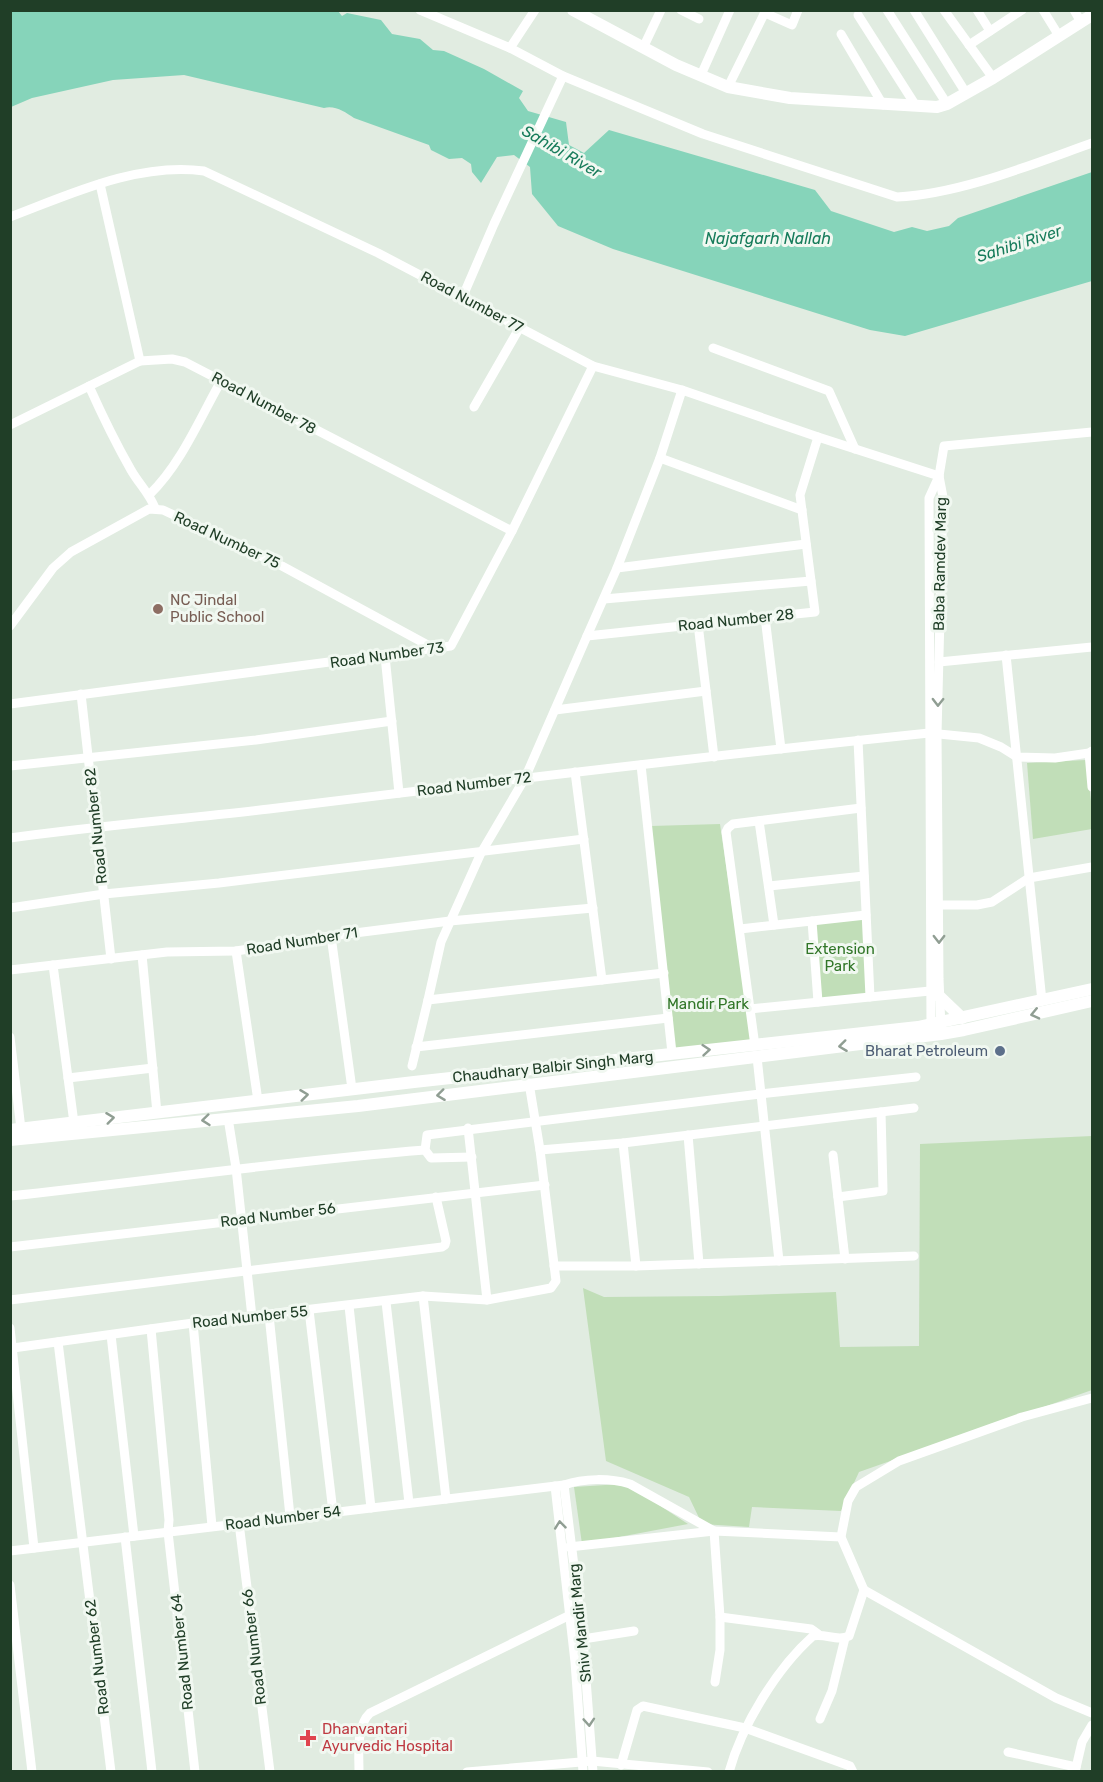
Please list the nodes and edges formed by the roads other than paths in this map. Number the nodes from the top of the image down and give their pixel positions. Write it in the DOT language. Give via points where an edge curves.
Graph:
graph roads {
  1 [pos="420,10"];
  2 [pos="535,10"];
  3 [pos="661,10"];
  4 [pos="681,10"];
  5 [pos="730,10"];
  6 [pos="798,10"];
  7 [pos="887,10"];
  8 [pos="914,10"];
  9 [pos="944,10"];
  10 [pos="977,10"];
  11 [pos="1022,10"];
  12 [pos="1043,10"];
  13 [pos="1074,10"];
  14 [pos="766,12"];
  15 [pos="586,14"];
  16 [pos="858,15"];
  17 [pos="1092,15"];
  18 [pos="699,19"];
  19 [pos="1081,22"];
  20 [pos="990,31"];
  21 [pos="841,34"];
  22 [pos="1059,36"];
  23 [pos="969,45"];
  24 [pos="510,48"];
  25 [pos="643,48"];
  26 [pos="701,75"];
  27 [pos="563,76"];
  28 [pos="993,78"];
  29 [pos="728,87"];
  30 [pos="966,93"];
  31 [pos="947,104"];
  32 [pos="883,105"];
  33 [pos="916,106"];
  34 [pos="1092,142"];
  35 [pos="99,184"];
  36 [pos="10,217"];
  37 [pos="463,296"];
  38 [pos="520,327"];
  39 [pos="713,348"];
  40 [pos="140,361"];
  41 [pos="593,366"];
  42 [pos="221,381"];
  43 [pos="89,386"];
  44 [pos="682,390"];
  45 [pos="474,407"];
  46 [pos="10,425"];
  47 [pos="1092,432"];
  48 [pos="818,438"];
  49 [pos="855,449"];
  50 [pos="660,458"];
  51 [pos="939,476"];
  52 [pos="150,494"];
  53 [pos="155,508"];
  54 [pos="802,510"];
  55 [pos="512,531"];
  56 [pos="807,544"];
  57 [pos="617,568"];
  58 [pos="811,581"];
  59 [pos="604,599"];
  60 [pos="765,617"];
  61 [pos="698,624"];
  62 [pos="10,626"];
  63 [pos="587,636"];
  64 [pos="1092,646"];
  65 [pos="435,649"];
  66 [pos="385,656"];
  67 [pos="1006,656"];
  68 [pos="939,662"];
  69 [pos="706,691"];
  70 [pos="81,694"];
  71 [pos="10,704"];
  72 [pos="555,710"];
  73 [pos="392,721"];
  74 [pos="933,734"];
  75 [pos="858,740"];
  76 [pos="781,749"];
  77 [pos="1090,752"];
  78 [pos="88,756"];
  79 [pos="714,757"];
  80 [pos="1017,757"];
  81 [pos="641,765"];
  82 [pos="10,766"];
  83 [pos="575,772"];
  84 [pos="525,778"];
  85 [pos="1092,787"];
  86 [pos="399,793"];
  87 [pos="861,807"];
  88 [pos="759,821"];
  89 [pos="97,826"];
  90 [pos="10,838"];
  91 [pos="584,839"];
  92 [pos="482,853"];
  93 [pos="1092,867"];
  94 [pos="864,876"];
  95 [pos="1029,878"];
  96 [pos="769,886"];
  97 [pos="104,894"];
  98 [pos="939,905"];
  99 [pos="10,908"];
  100 [pos="593,908"];
  101 [pos="866,915"];
  102 [pos="450,921"];
  103 [pos="812,921"];
  104 [pos="774,925"];
  105 [pos="740,929"];
  106 [pos="331,936"];
  107 [pos="237,951"];
  108 [pos="142,955"];
  109 [pos="111,958"];
  110 [pos="53,965"];
  111 [pos="10,970"];
  112 [pos="664,973"];
  113 [pos="602,980"];
  114 [pos="1092,989"];
  115 [pos="935,993"];
  116 [pos="870,997"];
  117 [pos="428,1000"];
  118 [pos="1042,1000"];
  119 [pos="1092,1001"];
  120 [pos="818,1002"];
  121 [pos="750,1009"];
  122 [pos="668,1018"];
  123 [pos="962,1018"];
  124 [pos="936,1029"];
  125 [pos="10,1037"];
  126 [pos="416,1047"];
  127 [pos="756,1051"];
  128 [pos="672,1053"];
  129 [pos="412,1066"];
  130 [pos="153,1068"];
  131 [pos="916,1077"];
  132 [pos="68,1078"];
  133 [pos="529,1083"];
  134 [pos="352,1089"];
  135 [pos="760,1094"];
  136 [pos="258,1101"];
  137 [pos="915,1108"];
  138 [pos="881,1112"];
  139 [pos="157,1113"];
  140 [pos="228,1118"];
  141 [pos="535,1120"];
  142 [pos="74,1123"];
  143 [pos="763,1125"];
  144 [pos="468,1128"];
  145 [pos="16,1130"];
  146 [pos="688,1135"];
  147 [pos="10,1140"];
  148 [pos="623,1143"];
  149 [pos="425,1150"];
  150 [pos="540,1150"];
  151 [pos="833,1155"];
  152 [pos="472,1157"];
  153 [pos="236,1168"];
  154 [pos="545,1185"];
  155 [pos="476,1192"];
  156 [pos="10,1196"];
  157 [pos="436,1197"];
  158 [pos="838,1197"];
  159 [pos="242,1220"];
  160 [pos="10,1247"];
  161 [pos="914,1256"];
  162 [pos="845,1258"];
  163 [pos="778,1261"];
  164 [pos="699,1264"];
  165 [pos="554,1266"];
  166 [pos="636,1266"];
  167 [pos="247,1271"];
  168 [pos="423,1296"];
  169 [pos="10,1300"];
  170 [pos="487,1300"];
  171 [pos="386,1302"];
  172 [pos="349,1306"];
  173 [pos="309,1310"];
  174 [pos="269,1315"];
  175 [pos="252,1317"];
  176 [pos="193,1323"];
  177 [pos="10,1328"];
  178 [pos="151,1329"];
  179 [pos="111,1335"];
  180 [pos="58,1342"];
  181 [pos="13,1348"];
  182 [pos="1092,1398"];
  183 [pos="560,1485"];
  184 [pos="446,1499"];
  185 [pos="409,1503"];
  186 [pos="371,1508"];
  187 [pos="333,1512"];
  188 [pos="290,1516"];
  189 [pos="239,1523"];
  190 [pos="212,1526"];
  191 [pos="714,1531"];
  192 [pos="168,1532"];
  193 [pos="129,1536"];
  194 [pos="841,1537"];
  195 [pos="83,1542"];
  196 [pos="568,1547"];
  197 [pos="34,1548"];
  198 [pos="10,1551"];
  199 [pos="10,1585"];
  200 [pos="864,1590"];
  201 [pos="570,1616"];
  202 [pos="720,1617"];
  203 [pos="634,1631"];
  204 [pos="818,1634"];
  205 [pos="845,1638"];
  206 [pos="583,1639"];
  207 [pos="715,1682"];
  208 [pos="1092,1713"];
  209 [pos="820,1719"];
  210 [pos="1092,1725"];
  211 [pos="745,1728"];
  212 [pos="1008,1752"];
  213 [pos="586,1765"];
  214 [pos="621,1765"];
  215 [pos="1076,1769"];
  216 [pos="472,1771"];
  217 [pos="32,1772"];
  218 [pos="111,1772"];
  219 [pos="152,1772"];
  220 [pos="195,1772"];
  221 [pos="270,1772"];
  222 [pos="359,1772"];
  223 [pos="467,1772"];
  224 [pos="593,1772"];
  225 [pos="708,1772"];
  226 [pos="729,1772"];
  227 [pos="853,1772"];
  1 -- 24 [label="street"];
  2 -- 24 [label="street"];
  3 -- 25 [label="street"];
  4 -- 18 [label="street"];
  5 -- 26 [label="street"];
  6 -- 14 [label="street" via="792,25"];
  7 -- 31 [label="street"];
  8 -- 30 [label="street"];
  9 -- 23 [label="street"];
  10 -- 20 [label="street"];
  11 -- 20 [label="street"];
  12 -- 22 [label="street"];
  13 -- 19 [label="street"];
  14 -- 29 [label="street"];
  15 -- 25 [label="street"];
  16 -- 33 [label="street"];
  17 -- 19 [label="street"];
  19 -- 22 [label="street"];
  20 -- 23 [label="street"];
  21 -- 32 [label="street"];
  22 -- 28 [label="street"];
  23 -- 28 [label="street"];
  24 -- 27 [label="street"];
  25 -- 26 [label="street"];
  26 -- 29 [label="street"];
  27 -- 34 [label="street" via="703,134 897,197 946,190"];
  27 -- 37 [label="street"];
  28 -- 30 [label="street"];
  29 -- 32 [label="street" via="790,98"];
  30 -- 31 [label="street"];
  31 -- 33 [label="street"];
  32 -- 33 [label="street"];
  35 -- 36 [label="street, Road Number 77"];
  35 -- 37 [label="street, Road Number 77" via="160,170 204,171"];
  35 -- 40 [label="street"];
  37 -- 38 [label="street, Road Number 77"];
  38 -- 41 [label="street, Road Number 77"];
  38 -- 45 [label="street"];
  39 -- 49 [label="street" via="829,391"];
  40 -- 42 [label="street, Road Number 78" via="185,362"];
  40 -- 43 [label="street, Road Number 78"];
  41 -- 44 [label="street, Road Number 77"];
  41 -- 55 [label="street, Road Number 73"];
  42 -- 52 [label="street" via="183,448"];
  42 -- 55 [label="street, Road Number 78"];
  43 -- 46 [label="street, Road Number 78"];
  43 -- 52 [label="street" via="112,437 141,486"];
  44 -- 48 [label="street, Road Number 77"];
  44 -- 50 [label="street"];
  47 -- 51 [label="street" via="944,446"];
  48 -- 49 [label="street, Road Number 77"];
  48 -- 54 [label="street, Road Number 28" via="800,495"];
  49 -- 51 [label="street, Road Number 77"];
  50 -- 54 [label="street"];
  50 -- 57 [label="street"];
  51 -- 68 [label="street, Baba Ramdev Marg" via="943,497"];
  51 -- 74 [label="street, Baba Ramdev Marg" via="929,498"];
  52 -- 53 [label="street"];
  53 -- 62 [label="street, Road Number 75" via="71,552 53,568"];
  53 -- 65 [label="street, Road Number 75" via="282,566"];
  54 -- 56 [label="street, Road Number 28"];
  55 -- 65 [label="street, Road Number 73" via="454,642"];
  56 -- 57 [label="street"];
  56 -- 58 [label="street, Road Number 28"];
  57 -- 59 [label="street"];
  58 -- 59 [label="street"];
  58 -- 60 [label="street, Road Number 28" via="815,612"];
  59 -- 63 [label="street"];
  60 -- 61 [label="street, Road Number 28"];
  60 -- 76 [label="street"];
  61 -- 63 [label="street, Road Number 28"];
  61 -- 69 [label="street"];
  63 -- 72 [label="street"];
  64 -- 67 [label="street"];
  65 -- 66 [label="street, Road Number 73"];
  66 -- 70 [label="street, Road Number 73"];
  66 -- 73 [label="street"];
  67 -- 68 [label="street"];
  67 -- 80 [label="street"];
  68 -- 74 [label="street, Baba Ramdev Marg, one-way"];
  69 -- 72 [label="street"];
  69 -- 79 [label="street"];
  70 -- 71 [label="street, Road Number 73"];
  70 -- 78 [label="street, Road Number 82"];
  72 -- 84 [label="street"];
  73 -- 78 [label="street" via="256,740"];
  73 -- 86 [label="street"];
  74 -- 75 [label="street, Road Number 72"];
  74 -- 80 [label="street, Road Number 72" via="979,738"];
  74 -- 98 [label="street, Baba Ramdev Marg"];
  74 -- 115 [label="street, Baba Ramdev Marg"];
  75 -- 76 [label="street, Road Number 72"];
  75 -- 87 [label="street"];
  76 -- 79 [label="street, Road Number 72"];
  77 -- 80 [label="street" via="1055,758"];
  77 -- 85 [label="street"];
  78 -- 82 [label="street"];
  78 -- 89 [label="street, Road Number 82"];
  79 -- 81 [label="street, Road Number 72"];
  80 -- 95 [label="street"];
  81 -- 83 [label="street, Road Number 72"];
  81 -- 112 [label="street"];
  83 -- 84 [label="street, Road Number 72"];
  83 -- 91 [label="street"];
  84 -- 86 [label="street, Road Number 72"];
  84 -- 92 [label="street"];
  86 -- 89 [label="street, Road Number 72"];
  87 -- 88 [label="street"];
  87 -- 94 [label="street"];
  88 -- 96 [label="street"];
  88 -- 105 [label="street" via="733,824 726,832"];
  89 -- 90 [label="street, Road Number 72"];
  89 -- 97 [label="street, Road Number 82"];
  91 -- 92 [label="street"];
  91 -- 100 [label="street"];
  92 -- 97 [label="street"];
  92 -- 102 [label="street"];
  93 -- 95 [label="street"];
  94 -- 96 [label="street"];
  94 -- 101 [label="street"];
  95 -- 98 [label="street" via="992,902"];
  95 -- 118 [label="street"];
  96 -- 104 [label="street"];
  97 -- 99 [label="street"];
  97 -- 109 [label="street, Road Number 82"];
  98 -- 115 [label="street, Baba Ramdev Marg, one-way"];
  100 -- 102 [label="street, Road Number 71"];
  100 -- 113 [label="street"];
  101 -- 103 [label="street"];
  101 -- 116 [label="street"];
  102 -- 106 [label="street, Road Number 71"];
  102 -- 117 [label="street" via="441,942"];
  103 -- 104 [label="street"];
  103 -- 120 [label="street"];
  104 -- 105 [label="street"];
  105 -- 121 [label="street"];
  106 -- 107 [label="street, Road Number 71"];
  106 -- 134 [label="street"];
  107 -- 108 [label="street, Road Number 71"];
  107 -- 136 [label="street"];
  108 -- 109 [label="street, Road Number 71"];
  108 -- 130 [label="street"];
  109 -- 110 [label="street, Road Number 71"];
  110 -- 111 [label="street, Road Number 71"];
  110 -- 132 [label="street"];
  112 -- 113 [label="street"];
  112 -- 122 [label="street"];
  113 -- 117 [label="street"];
  114 -- 118 [label="street, Chaudhary Balbir Singh Marg"];
  115 -- 116 [label="street"];
  115 -- 123 [label="street"];
  115 -- 124 [label="street, Baba Ramdev Marg"];
  116 -- 120 [label="street"];
  117 -- 126 [label="street"];
  118 -- 123 [label="street, Chaudhary Balbir Singh Marg"];
  119 -- 124 [label="street, Chaudhary Balbir Singh Marg, one-way" via="964,1030"];
  120 -- 121 [label="street"];
  121 -- 127 [label="street"];
  122 -- 126 [label="street"];
  122 -- 128 [label="street"];
  123 -- 124 [label="street, Chaudhary Balbir Singh Marg"];
  124 -- 127 [label="street, Chaudhary Balbir Singh Marg"];
  125 -- 145 [label="street"];
  126 -- 129 [label="street"];
  128 -- 127 [label="street, Chaudhary Balbir Singh Marg, one-way"];
  127 -- 133 [label="street, Chaudhary Balbir Singh Marg"];
  127 -- 135 [label="street"];
  128 -- 134 [label="street, Chaudhary Balbir Singh Marg"];
  130 -- 132 [label="street"];
  130 -- 139 [label="street"];
  131 -- 135 [label="street"];
  132 -- 142 [label="street"];
  133 -- 140 [label="street, Chaudhary Balbir Singh Marg, one-way" via="358,1106"];
  133 -- 141 [label="street"];
  136 -- 134 [label="street, Chaudhary Balbir Singh Marg, one-way"];
  135 -- 141 [label="street"];
  135 -- 143 [label="street"];
  136 -- 139 [label="street, Chaudhary Balbir Singh Marg"];
  137 -- 138 [label="street"];
  138 -- 143 [label="street"];
  138 -- 158 [label="street" via="883,1191"];
  142 -- 139 [label="street, Chaudhary Balbir Singh Marg, one-way"];
  140 -- 147 [label="street, Chaudhary Balbir Singh Marg, one-way"];
  140 -- 153 [label="street"];
  141 -- 144 [label="street"];
  141 -- 150 [label="street"];
  142 -- 145 [label="street, Chaudhary Balbir Singh Marg"];
  143 -- 146 [label="street"];
  143 -- 163 [label="street"];
  144 -- 149 [label="street" via="427,1135"];
  144 -- 152 [label="street"];
  146 -- 148 [label="street"];
  146 -- 164 [label="street"];
  148 -- 150 [label="street"];
  148 -- 166 [label="street"];
  149 -- 152 [label="street" via="433,1158"];
  149 -- 153 [label="street"];
  150 -- 154 [label="street"];
  151 -- 158 [label="street"];
  152 -- 155 [label="street"];
  153 -- 156 [label="street"];
  153 -- 159 [label="street"];
  154 -- 155 [label="street, Road Number 56"];
  154 -- 165 [label="street"];
  155 -- 157 [label="street, Road Number 56"];
  155 -- 170 [label="street"];
  157 -- 159 [label="street, Road Number 56"];
  157 -- 167 [label="street" via="444,1246"];
  158 -- 162 [label="street"];
  159 -- 160 [label="street, Road Number 56"];
  159 -- 167 [label="street"];
  161 -- 162 [label="street"];
  162 -- 163 [label="street"];
  163 -- 164 [label="street"];
  164 -- 166 [label="street"];
  165 -- 166 [label="street"];
  165 -- 170 [label="street, Road Number 55" via="556,1281 551,1288"];
  167 -- 169 [label="street"];
  167 -- 175 [label="street"];
  168 -- 170 [label="street, Road Number 55"];
  168 -- 171 [label="street, Road Number 55"];
  168 -- 184 [label="street"];
  171 -- 172 [label="street, Road Number 55"];
  171 -- 185 [label="street"];
  172 -- 173 [label="street, Road Number 55"];
  172 -- 186 [label="street"];
  173 -- 174 [label="street, Road Number 55"];
  173 -- 187 [label="street"];
  174 -- 175 [label="street, Road Number 55"];
  174 -- 188 [label="street"];
  175 -- 176 [label="street, Road Number 55"];
  176 -- 178 [label="street, Road Number 55"];
  176 -- 190 [label="street"];
  177 -- 181 [label="street"];
  178 -- 179 [label="street, Road Number 55"];
  178 -- 192 [label="street, Road Number 64"];
  179 -- 180 [label="street, Road Number 55"];
  179 -- 193 [label="street"];
  180 -- 181 [label="street, Road Number 55"];
  180 -- 195 [label="street, Road Number 62"];
  181 -- 197 [label="street"];
  182 -- 194 [label="street" via="1022,1417 899,1461 851,1492"];
  183 -- 184 [label="street, Road Number 54"];
  183 -- 191 [label="street, Road Number 54" via="620,1481"];
  183 -- 196 [label="street"];
  184 -- 185 [label="street, Road Number 54"];
  185 -- 186 [label="street, Road Number 54"];
  186 -- 187 [label="street, Road Number 54"];
  187 -- 188 [label="street, Road Number 54"];
  188 -- 189 [label="street, Road Number 54"];
  189 -- 190 [label="street, Road Number 54"];
  189 -- 221 [label="street, Road Number 66"];
  190 -- 192 [label="street, Road Number 54"];
  191 -- 194 [label="street"];
  191 -- 196 [label="street"];
  191 -- 202 [label="street"];
  192 -- 193 [label="street, Road Number 54"];
  192 -- 220 [label="street, Road Number 64"];
  193 -- 195 [label="street, Road Number 54"];
  193 -- 219 [label="street"];
  194 -- 200 [label="street"];
  195 -- 197 [label="street, Road Number 54"];
  195 -- 218 [label="street, Road Number 62"];
  196 -- 201 [label="street"];
  196 -- 206 [label="street, Shiv Mandir Marg"];
  197 -- 198 [label="street, Road Number 54"];
  199 -- 217 [label="street"];
  200 -- 205 [label="street"];
  200 -- 208 [label="street" via="1056,1698"];
  201 -- 213 [label="street"];
  201 -- 222 [label="street" via="370,1713 361,1725"];
  202 -- 204 [label="street" via="811,1629"];
  202 -- 207 [label="street"];
  203 -- 206 [label="street"];
  204 -- 205 [label="street"];
  204 -- 211 [label="street" via="789,1660"];
  205 -- 209 [label="street" via="832,1691"];
  206 -- 213 [label="street, Shiv Mandir Marg, one-way"];
  210 -- 215 [label="street" via="1082,1742"];
  211 -- 214 [label="street" via="641,1707"];
  211 -- 226 [label="street"];
  211 -- 227 [label="street" via="850,1766"];
  212 -- 215 [label="street"];
  213 -- 214 [label="street"];
  213 -- 216 [label="street"];
  213 -- 224 [label="street, Shiv Mandir Marg"];
  214 -- 225 [label="street"];
  216 -- 223 [label="street"];
}
